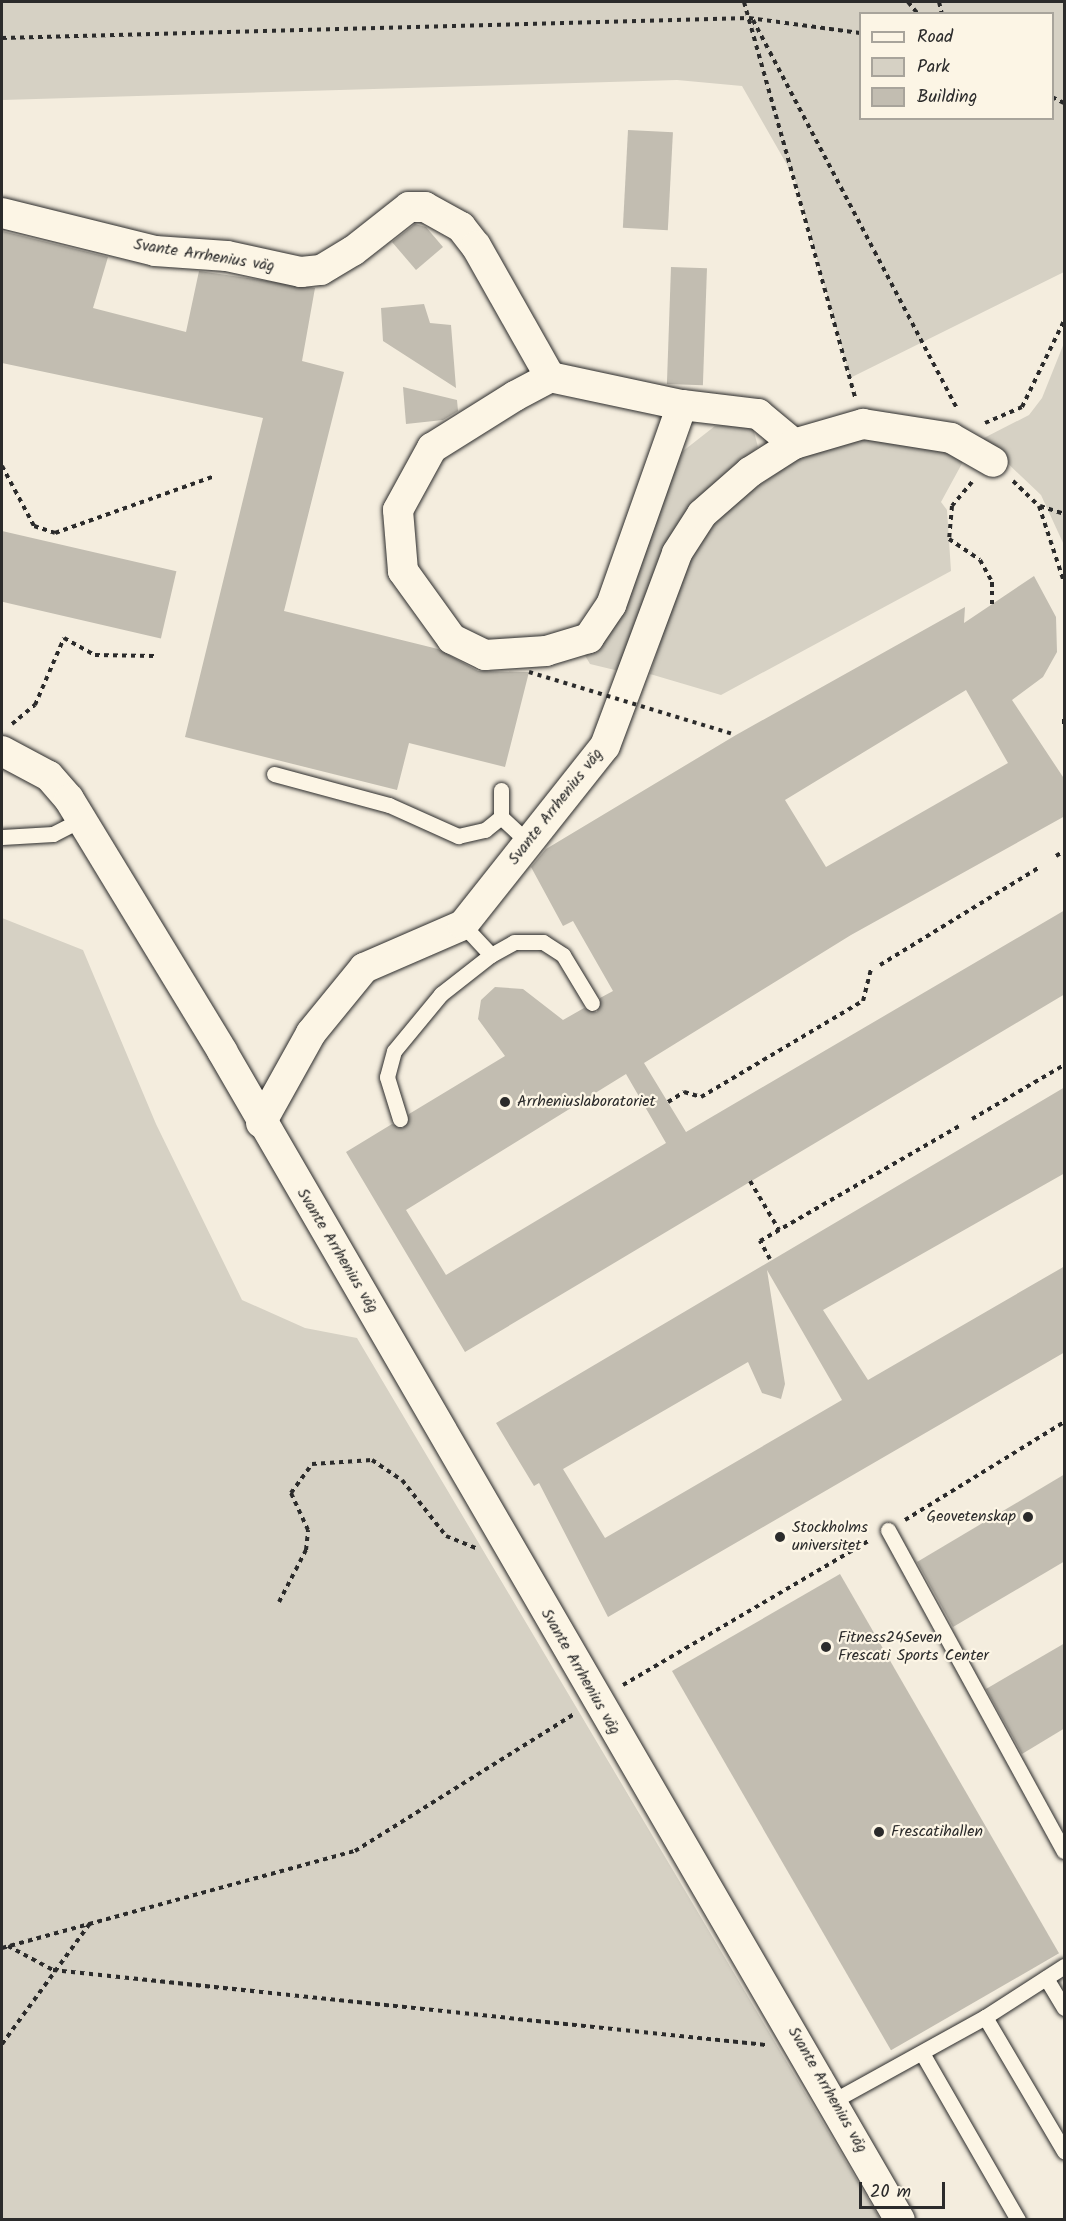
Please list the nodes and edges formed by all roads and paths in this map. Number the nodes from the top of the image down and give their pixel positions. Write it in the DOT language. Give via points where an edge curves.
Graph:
graph roads {
  1 [pos="744,2"];
  2 [pos="751,19"];
  3 [pos="859,33"];
  4 [pos="2,38"];
  5 [pos="2,213"];
  6 [pos="1065,321"];
  7 [pos="550,377"];
  8 [pos="682,405"];
  9 [pos="863,424"];
  10 [pos="959,435"];
  11 [pos="794,444"];
  12 [pos="993,462"];
  13 [pos="2,466"];
  14 [pos="215,476"];
  15 [pos="1039,506"];
  16 [pos="1065,514"];
  17 [pos="1065,582"];
  18 [pos="992,605"];
  19 [pos="154,656"];
  20 [pos="529,672"];
  21 [pos="1065,719"];
  22 [pos="1065,726"];
  23 [pos="2,731"];
  24 [pos="736,735"];
  25 [pos="2,751"];
  26 [pos="274,774"];
  27 [pos="501,790"];
  28 [pos="501,817"];
  29 [pos="81,820"];
  30 [pos="2,837"];
  31 [pos="528,842"];
  32 [pos="1065,851"];
  33 [pos="1056,856"];
  34 [pos="1040,867"];
  35 [pos="463,925"];
  36 [pos="491,955"];
  37 [pos="880,964"];
  38 [pos="872,969"];
  39 [pos="592,1003"];
  40 [pos="1065,1065"];
  41 [pos="668,1102"];
  42 [pos="400,1119"];
  43 [pos="972,1119"];
  44 [pos="261,1123"];
  45 [pos="961,1125"];
  46 [pos="750,1181"];
  47 [pos="779,1230"];
  48 [pos="770,1259"];
  49 [pos="1065,1422"];
  50 [pos="888,1530"];
  51 [pos="501,1534"];
  52 [pos="279,1602"];
  53 [pos="596,1700"];
  54 [pos="1065,1851"];
  55 [pos="92,1921"];
  56 [pos="8,1946"];
  57 [pos="2,1948"];
  58 [pos="1065,1966"];
  59 [pos="54,1971"];
  60 [pos="1046,1978"];
  61 [pos="1065,2008"];
  62 [pos="985,2017"];
  63 [pos="2,2044"];
  64 [pos="804,2049"];
  65 [pos="922,2053"];
  66 [pos="834,2101"];
  67 [pos="1065,2151"];
  68 [pos="900,2220"];
  69 [pos="1018,2220"];
  1 -- 2 [label="path"];
  2 -- 3 [label="path"];
  2 -- 4 [label="path"];
  2 -- 9 [label="path"];
  2 -- 10 [label="path" via="916,322"];
  5 -- 7 [label="street, Svante Arrhenius väg" via="155,251 227,256 301,272 321,270 353,251 409,207 425,207 461,227 476,246"];
  6 -- 10 [label="path" via="1022,407"];
  7 -- 8 [label="street"];
  7 -- 8 [label="street" via="432,448 398,510 403,572 452,639 485,655 546,651 589,638 611,605"];
  8 -- 11 [label="street" via="758,414"];
  9 -- 10 [label="street, Svante Arrhenius väg"];
  9 -- 11 [label="street, Svante Arrhenius väg"];
  10 -- 12 [label="street, Svante Arrhenius väg"];
  11 -- 31 [label="street, Svante Arrhenius väg" via="750,472 702,514 677,553 605,746"];
  12 -- 15 [label="path"];
  12 -- 18 [label="path" via="952,506 949,539 980,560 992,582"];
  13 -- 14 [label="path" via="34,526 55,533"];
  15 -- 16 [label="path"];
  15 -- 17 [label="path"];
  19 -- 23 [label="path" via="95,655 64,638 35,705"];
  20 -- 24 [label="path, bridge"];
  21 -- 22 [label="path"];
  25 -- 29 [label="street, Svante Arrhenius väg" via="49,776"];
  26 -- 28 [label="lane" via="389,805 458,836 485,830"];
  27 -- 28 [label="lane"];
  28 -- 31 [label="lane"];
  29 -- 30 [label="lane" via="53,834"];
  29 -- 44 [label="street, Svante Arrhenius väg"];
  31 -- 35 [label="street, Svante Arrhenius väg"];
  32 -- 33 [label="path"];
  34 -- 37 [label="path"];
  35 -- 36 [label="lane"];
  35 -- 44 [label="street, Svante Arrhenius väg" via="364,968 311,1033"];
  36 -- 39 [label="lane" via="514,942 543,942 563,955"];
  36 -- 42 [label="lane" via="441,994 394,1051 387,1077"];
  38 -- 41 [label="path" via="863,1001 700,1097 684,1092"];
  40 -- 43 [label="path"];
  44 -- 51 [label="street, Svante Arrhenius väg"];
  45 -- 47 [label="path"];
  46 -- 47 [label="path"];
  47 -- 48 [label="path" via="760,1241"];
  49 -- 50 [label="path"];
  50 -- 53 [label="path"];
  50 -- 54 [label="lane"];
  51 -- 52 [label="path" via="475,1551 446,1536 402,1480 372,1460 312,1464 291,1493 308,1530 306,1550"];
  51 -- 53 [label="street, Svante Arrhenius väg"];
  53 -- 55 [label="path" via="355,1851"];
  53 -- 64 [label="street, Svante Arrhenius väg"];
  55 -- 56 [label="path"];
  55 -- 59 [label="path"];
  56 -- 57 [label="path"];
  56 -- 59 [label="path"];
  58 -- 60 [label="lane"];
  59 -- 63 [label="path"];
  59 -- 64 [label="path"];
  60 -- 61 [label="lane"];
  60 -- 62 [label="lane"];
  62 -- 65 [label="lane"];
  62 -- 67 [label="lane"];
  64 -- 66 [label="street, Svante Arrhenius väg"];
  65 -- 66 [label="lane"];
  65 -- 69 [label="lane"];
  66 -- 68 [label="street, Svante Arrhenius väg"];
}
